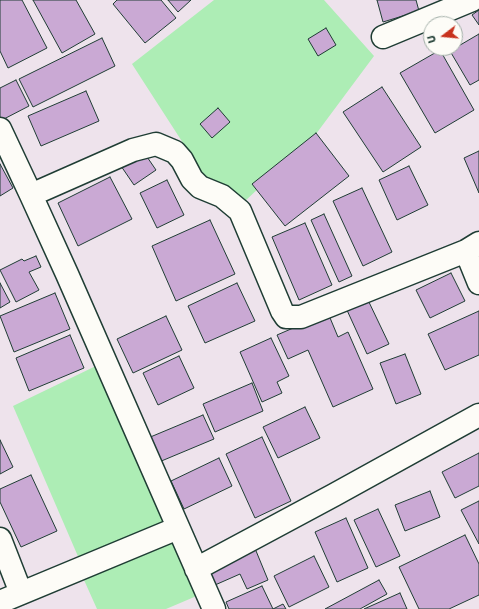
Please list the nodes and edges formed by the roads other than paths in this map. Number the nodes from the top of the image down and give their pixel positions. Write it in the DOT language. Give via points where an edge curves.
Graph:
graph roads {
  1 [pos="472,0"];
  2 [pos="383,37"];
  3 [pos="0,129"];
  4 [pos="31,195"];
  5 [pos="473,247"];
  6 [pos="479,283"];
  7 [pos="479,415"];
  8 [pos="178,528"];
  9 [pos="0,539"];
  10 [pos="196,569"];
  11 [pos="21,593"];
  12 [pos="0,602"];
  13 [pos="214,609"];
  1 -- 2 [label="street"];
  3 -- 4 [label="street"];
  4 -- 5 [label="street" via="133,150 156,144 175,152 200,187 222,196 240,211 286,316 301,317"];
  4 -- 8 [label="street"];
  5 -- 6 [label="street"];
  7 -- 10 [label="street"];
  8 -- 10 [label="street"];
  8 -- 11 [label="street"];
  9 -- 11 [label="street"];
  10 -- 13 [label="street"];
  11 -- 12 [label="street"];
}
